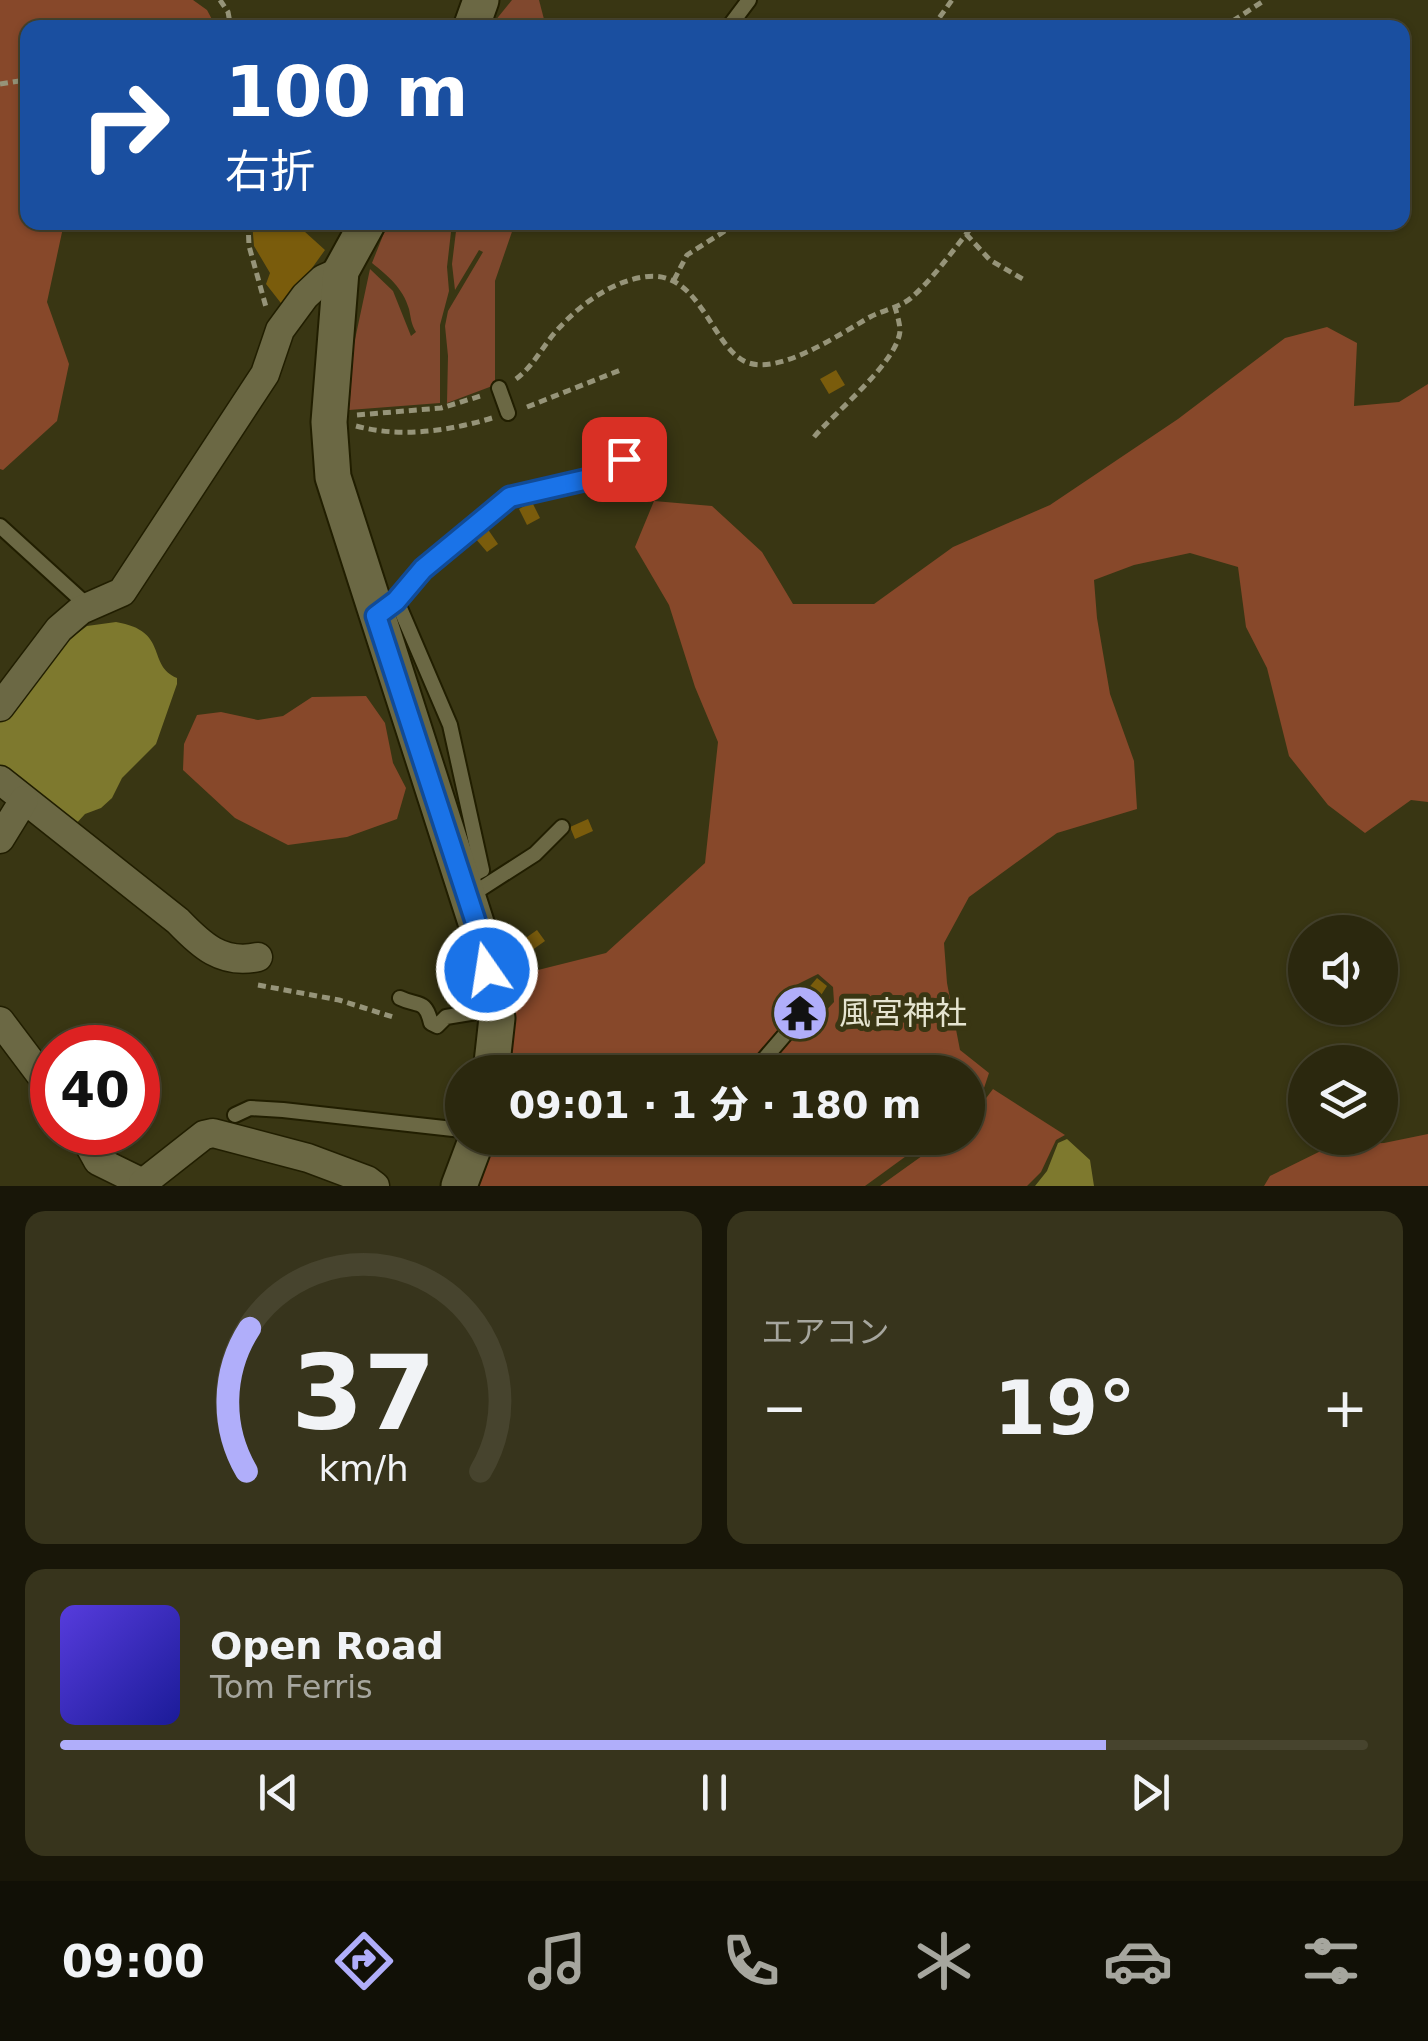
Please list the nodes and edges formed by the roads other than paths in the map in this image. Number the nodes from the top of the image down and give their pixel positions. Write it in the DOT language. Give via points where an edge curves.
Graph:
graph roads {
  1 [pos="504,0"];
  2 [pos="475,16"];
  3 [pos="364,230"];
  4 [pos="341,271"];
  5 [pos="499,388"];
  6 [pos="508,413"];
  7 [pos="624,459"];
  8 [pos="0,526"];
  9 [pos="89,608"];
  10 [pos="386,608"];
  11 [pos="0,706"];
  12 [pos="0,780"];
  13 [pos="24,800"];
  14 [pos="562,826"];
  15 [pos="0,839"];
  16 [pos="465,889"];
  17 [pos="250,958"];
  18 [pos="400,998"];
  19 [pos="495,1009"];
  20 [pos="0,1021"];
  21 [pos="789,1030"];
  22 [pos="492,1055"];
  23 [pos="768,1055"];
  24 [pos="30,1061"];
  25 [pos="228,1125"];
  26 [pos="445,1128"];
  27 [pos="94,1155"];
  28 [pos="471,1155"];
  29 [pos="144,1184"];
  30 [pos="375,1186"];
  31 [pos="459,1186"];
  1 -- 2 [label="street" via="491,13"];
  3 -- 4 [label="street"];
  4 -- 9 [label="street" via="305,296 284,326 265,374 135,575 122,592"];
  4 -- 10 [label="street" via="329,417 334,477"];
  5 -- 6 [label="lane"];
  7 -- 10 [label="lane" via="593,478 510,497"];
  8 -- 9 [label="lane"];
  9 -- 11 [label="street" via="59,629"];
  10 -- 16 [label="street"];
  12 -- 13 [label="street"];
  13 -- 15 [label="street"];
  13 -- 17 [label="street" via="203,947"];
  14 -- 16 [label="lane" via="536,854"];
  16 -- 19 [label="street"];
  18 -- 19 [label="lane" via="418,1001 437,1026 446,1017"];
  19 -- 22 [label="street"];
  20 -- 24 [label="street"];
  21 -- 23 [label="lane"];
  25 -- 26 [label="lane" via="250,1108"];
  25 -- 29 [label="street" via="204,1134"];
  25 -- 30 [label="street"];
  27 -- 29 [label="street"];
  28 -- 31 [label="street"];
}
